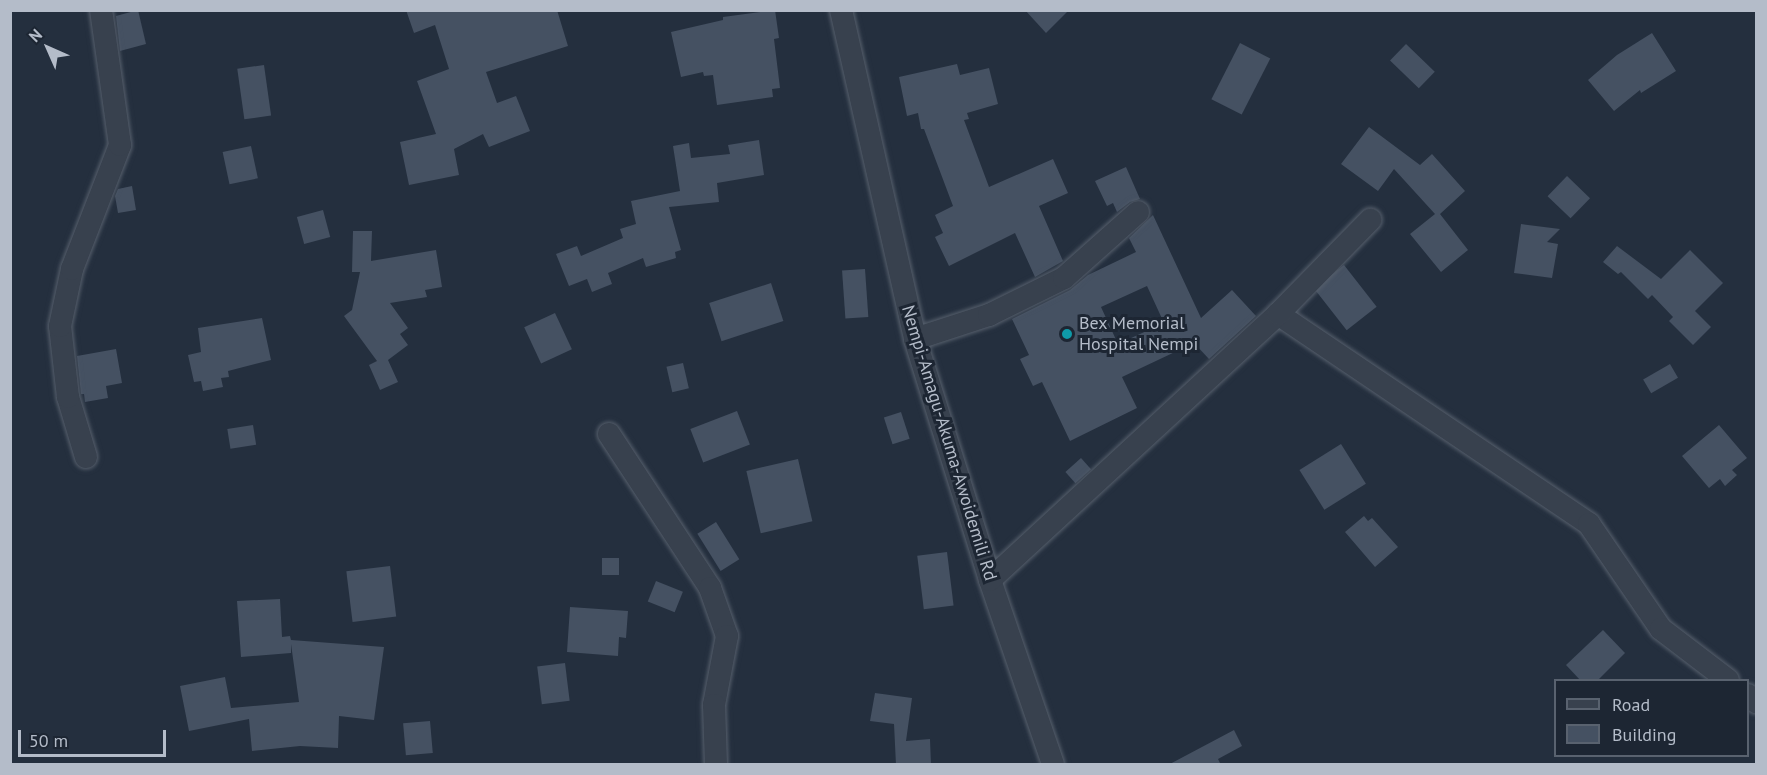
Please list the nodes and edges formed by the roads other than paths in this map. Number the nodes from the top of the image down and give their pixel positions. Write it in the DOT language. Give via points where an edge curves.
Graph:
graph roads {
  1 [pos="101,10"];
  2 [pos="841,10"];
  3 [pos="1138,212"];
  4 [pos="1370,220"];
  5 [pos="1278,314"];
  6 [pos="915,339"];
  7 [pos="609,434"];
  8 [pos="86,458"];
  9 [pos="990,580"];
  10 [pos="1725,679"];
  11 [pos="716,765"];
  12 [pos="1053,765"];
  1 -- 8 [label="street" via="120,145 72,269 60,326 68,397"];
  2 -- 6 [label="street, Nempi-Amagu-Akuma-Awoidemili Rd"];
  3 -- 6 [label="street" via="1064,278 989,315"];
  4 -- 5 [label="street"];
  5 -- 9 [label="street"];
  5 -- 10 [label="street" via="1589,524 1661,629"];
  6 -- 9 [label="street, Nempi-Amagu-Akuma-Awoidemili Rd"];
  7 -- 11 [label="street" via="710,588 727,636 714,705"];
  9 -- 12 [label="street, Nempi-Amagu-Akuma-Awoidemili Rd"];
}
